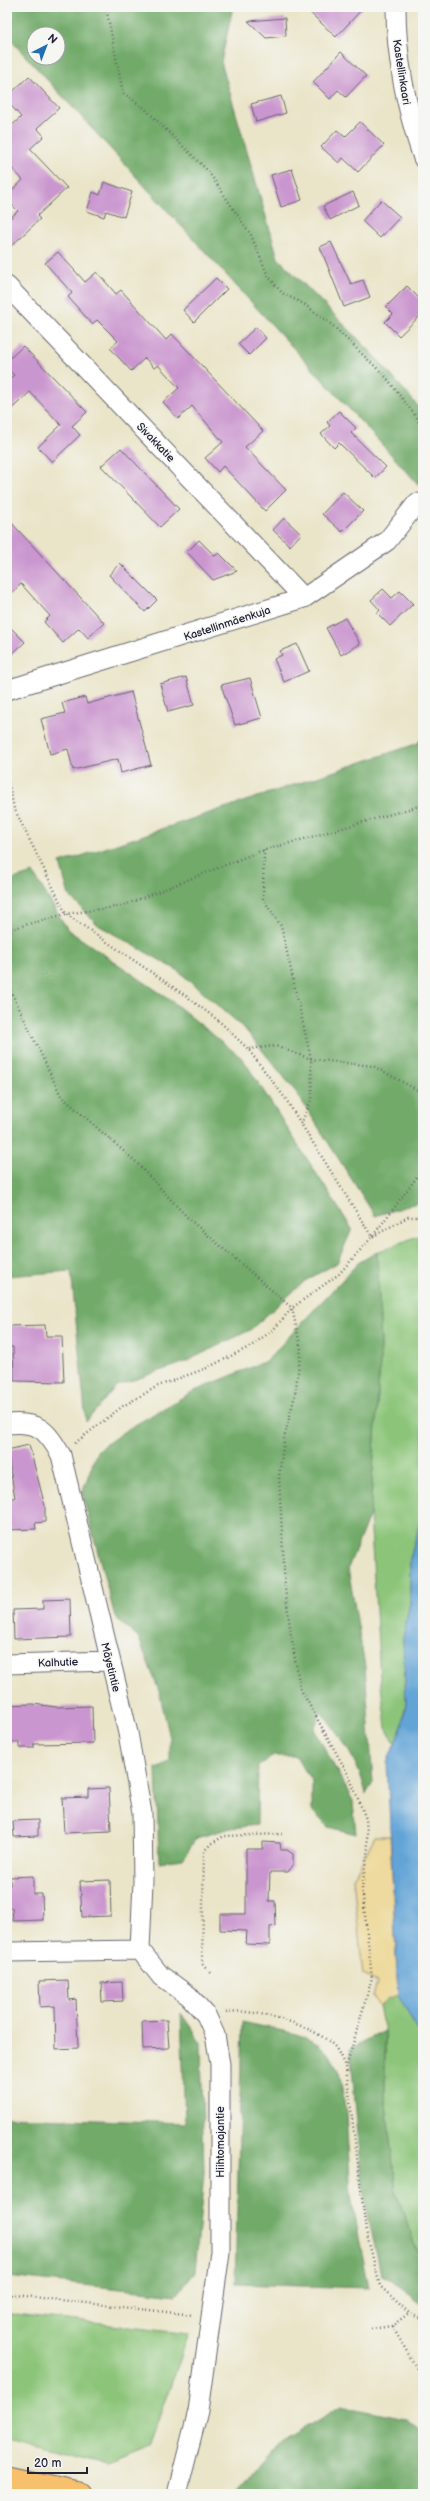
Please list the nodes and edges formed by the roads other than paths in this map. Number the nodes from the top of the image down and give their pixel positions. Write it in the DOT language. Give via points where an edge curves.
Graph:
graph roads {
  1 [pos="396,7"];
  2 [pos="423,158"];
  3 [pos="7,286"];
  4 [pos="417,503"];
  5 [pos="304,598"];
  6 [pos="7,690"];
  7 [pos="7,1424"];
  8 [pos="110,1661"];
  9 [pos="7,1664"];
  10 [pos="140,1950"];
  11 [pos="7,1952"];
  12 [pos="7,2478"];
  13 [pos="81,2494"];
  14 [pos="177,2494"];
  1 -- 2 [label="street, Kastellinkaari" via="396,45 408,116"];
  3 -- 5 [label="street, Sivakkatie"];
  4 -- 5 [label="street, Kastellinmäenkuja" via="387,541"];
  5 -- 6 [label="street, Kastellinmäenkuja"];
  7 -- 8 [label="street, Mäystintie" via="22,1423 41,1428 53,1440 61,1455"];
  8 -- 9 [label="street, Kalhutie"];
  8 -- 10 [label="street, Mäystintie" via="128,1733 142,1813"];
  10 -- 11 [label="street"];
  10 -- 14 [label="street, Hiihtomajantie" via="160,1975 189,1996 206,2015 215,2035 220,2064 220,2252 198,2411"];
  12 -- 13 [label="main road"];
}
